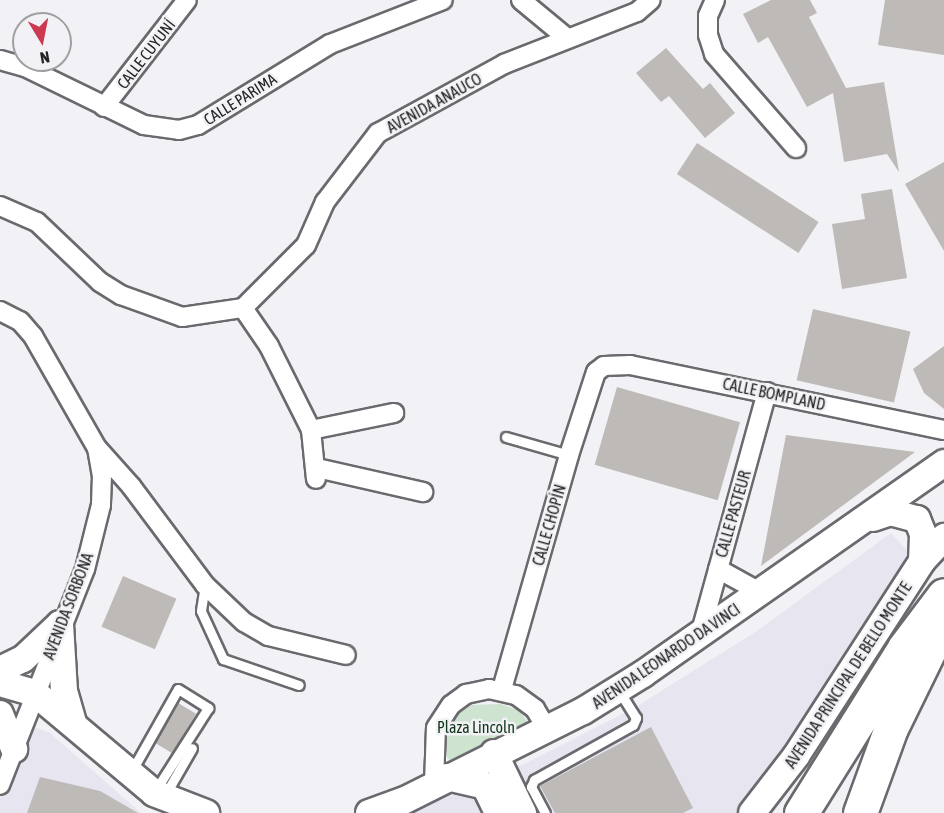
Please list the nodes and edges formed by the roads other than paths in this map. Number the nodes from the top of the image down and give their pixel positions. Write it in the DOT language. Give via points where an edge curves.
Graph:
graph roads {
  1 [pos="187,0"];
  2 [pos="443,0"];
  3 [pos="521,0"];
  4 [pos="651,0"];
  5 [pos="715,0"];
  6 [pos="567,38"];
  7 [pos="0,60"];
  8 [pos="104,107"];
  9 [pos="796,148"];
  10 [pos="0,206"];
  11 [pos="243,308"];
  12 [pos="0,311"];
  13 [pos="604,366"];
  14 [pos="767,392"];
  15 [pos="394,413"];
  16 [pos="311,430"];
  17 [pos="944,430"];
  18 [pos="506,437"];
  19 [pos="97,448"];
  20 [pos="568,455"];
  21 [pos="944,463"];
  22 [pos="423,492"];
  23 [pos="864,521"];
  24 [pos="944,537"];
  25 [pos="922,561"];
  26 [pos="718,569"];
  27 [pos="205,585"];
  28 [pos="760,592"];
  29 [pos="944,595"];
  30 [pos="944,620"];
  31 [pos="60,624"];
  32 [pos="700,635"];
  33 [pos="346,655"];
  34 [pos="0,670"];
  35 [pos="0,682"];
  36 [pos="299,685"];
  37 [pos="502,689"];
  38 [pos="618,690"];
  39 [pos="35,693"];
  40 [pos="0,714"];
  41 [pos="73,723"];
  42 [pos="547,729"];
  43 [pos="192,748"];
  44 [pos="14,749"];
  45 [pos="494,753"];
  46 [pos="129,776"];
  47 [pos="441,781"];
  48 [pos="0,785"];
  49 [pos="158,795"];
  50 [pos="206,813"];
  51 [pos="369,813"];
  52 [pos="498,813"];
  53 [pos="523,813"];
  54 [pos="545,813"];
  55 [pos="752,813"];
  56 [pos="801,813"];
  57 [pos="860,813"];
  1 -- 8 [label="street, CALLE CUYUNÍ"];
  2 -- 8 [label="street, CALLE PARIMA" via="330,44 198,125 162,130"];
  3 -- 6 [label="street"];
  4 -- 6 [label="street, AVENIDA ANAUCO" via="637,12"];
  5 -- 9 [label="street" via="708,16 714,54"];
  6 -- 11 [label="street, AVENIDA ANAUCO" via="504,64 378,133 325,202 306,245"];
  7 -- 8 [label="street, CALLE PARIMA" via="25,67"];
  10 -- 11 [label="street" via="37,222 100,282 121,295 182,317"];
  11 -- 16 [label="street" via="269,346"];
  12 -- 19 [label="street, AVENIDA SORBONA" via="20,321 33,336"];
  13 -- 14 [label="street, CALLE BOMPLAND" via="616,363"];
  13 -- 20 [label="street, CALLE CHOPÍN" via="596,372"];
  14 -- 17 [label="street, CALLE BOMPLAND"];
  14 -- 26 [label="street, CALLE PASTEUR"];
  15 -- 16 [label="street"];
  16 -- 22 [label="street" via="316,473"];
  18 -- 20 [label="lane"];
  19 -- 27 [label="street" via="131,486"];
  19 -- 31 [label="street, AVENIDA SORBONA" via="102,475 101,505 85,569"];
  20 -- 37 [label="street, CALLE CHOPÍN"];
  21 -- 23 [label="street, AVENIDA LEONARDO DA VINCI"];
  23 -- 25 [label="street" via="890,512 911,515 923,534"];
  23 -- 28 [label="street, AVENIDA LEONARDO DA VINCI"];
  24 -- 25 [label="street, AVENIDA PRINCIPAL DE BELLO MONTE"];
  25 -- 55 [label="street, AVENIDA PRINCIPAL DE BELLO MONTE" via="796,756"];
  26 -- 28 [label="street"];
  26 -- 32 [label="street, CALLE PASTEUR"];
  27 -- 33 [label="street" via="244,622 268,636"];
  27 -- 36 [label="lane" via="201,611 223,659"];
  28 -- 32 [label="street, AVENIDA LEONARDO DA VINCI"];
  29 -- 56 [label="highway" via="904,648 861,723"];
  30 -- 57 [label="highway" via="891,728"];
  31 -- 34 [label="street" via="23,659"];
  31 -- 39 [label="street, AVENIDA SORBONA"];
  31 -- 41 [label="street" via="64,691"];
  32 -- 38 [label="street, AVENIDA LEONARDO DA VINCI"];
  35 -- 39 [label="street"];
  37 -- 42 [label="street" via="535,709"];
  37 -- 47 [label="street" via="478,690 451,705 436,728"];
  38 -- 42 [label="street, AVENIDA LEONARDO DA VINCI"];
  38 -- 54 [label="lane" via="636,718 633,725 534,780 531,787"];
  39 -- 41 [label="street"];
  39 -- 44 [label="street, AVENIDA SORBONA"];
  40 -- 44 [label="street"];
  41 -- 46 [label="street"];
  42 -- 45 [label="street, AVENIDA LEONARDO DA VINCI"];
  43 -- 49 [label="lane"];
  44 -- 48 [label="street, AVENIDA SORBONA"];
  45 -- 47 [label="street, AVENIDA LEONARDO DA VINCI"];
  45 -- 53 [label="street"];
  46 -- 49 [label="street"];
  46 -- 49 [label="lane" via="178,689 208,708"];
  47 -- 51 [label="street, AVENIDA LEONARDO DA VINCI"];
  47 -- 52 [label="street" via="485,786"];
  49 -- 50 [label="street"];
}
